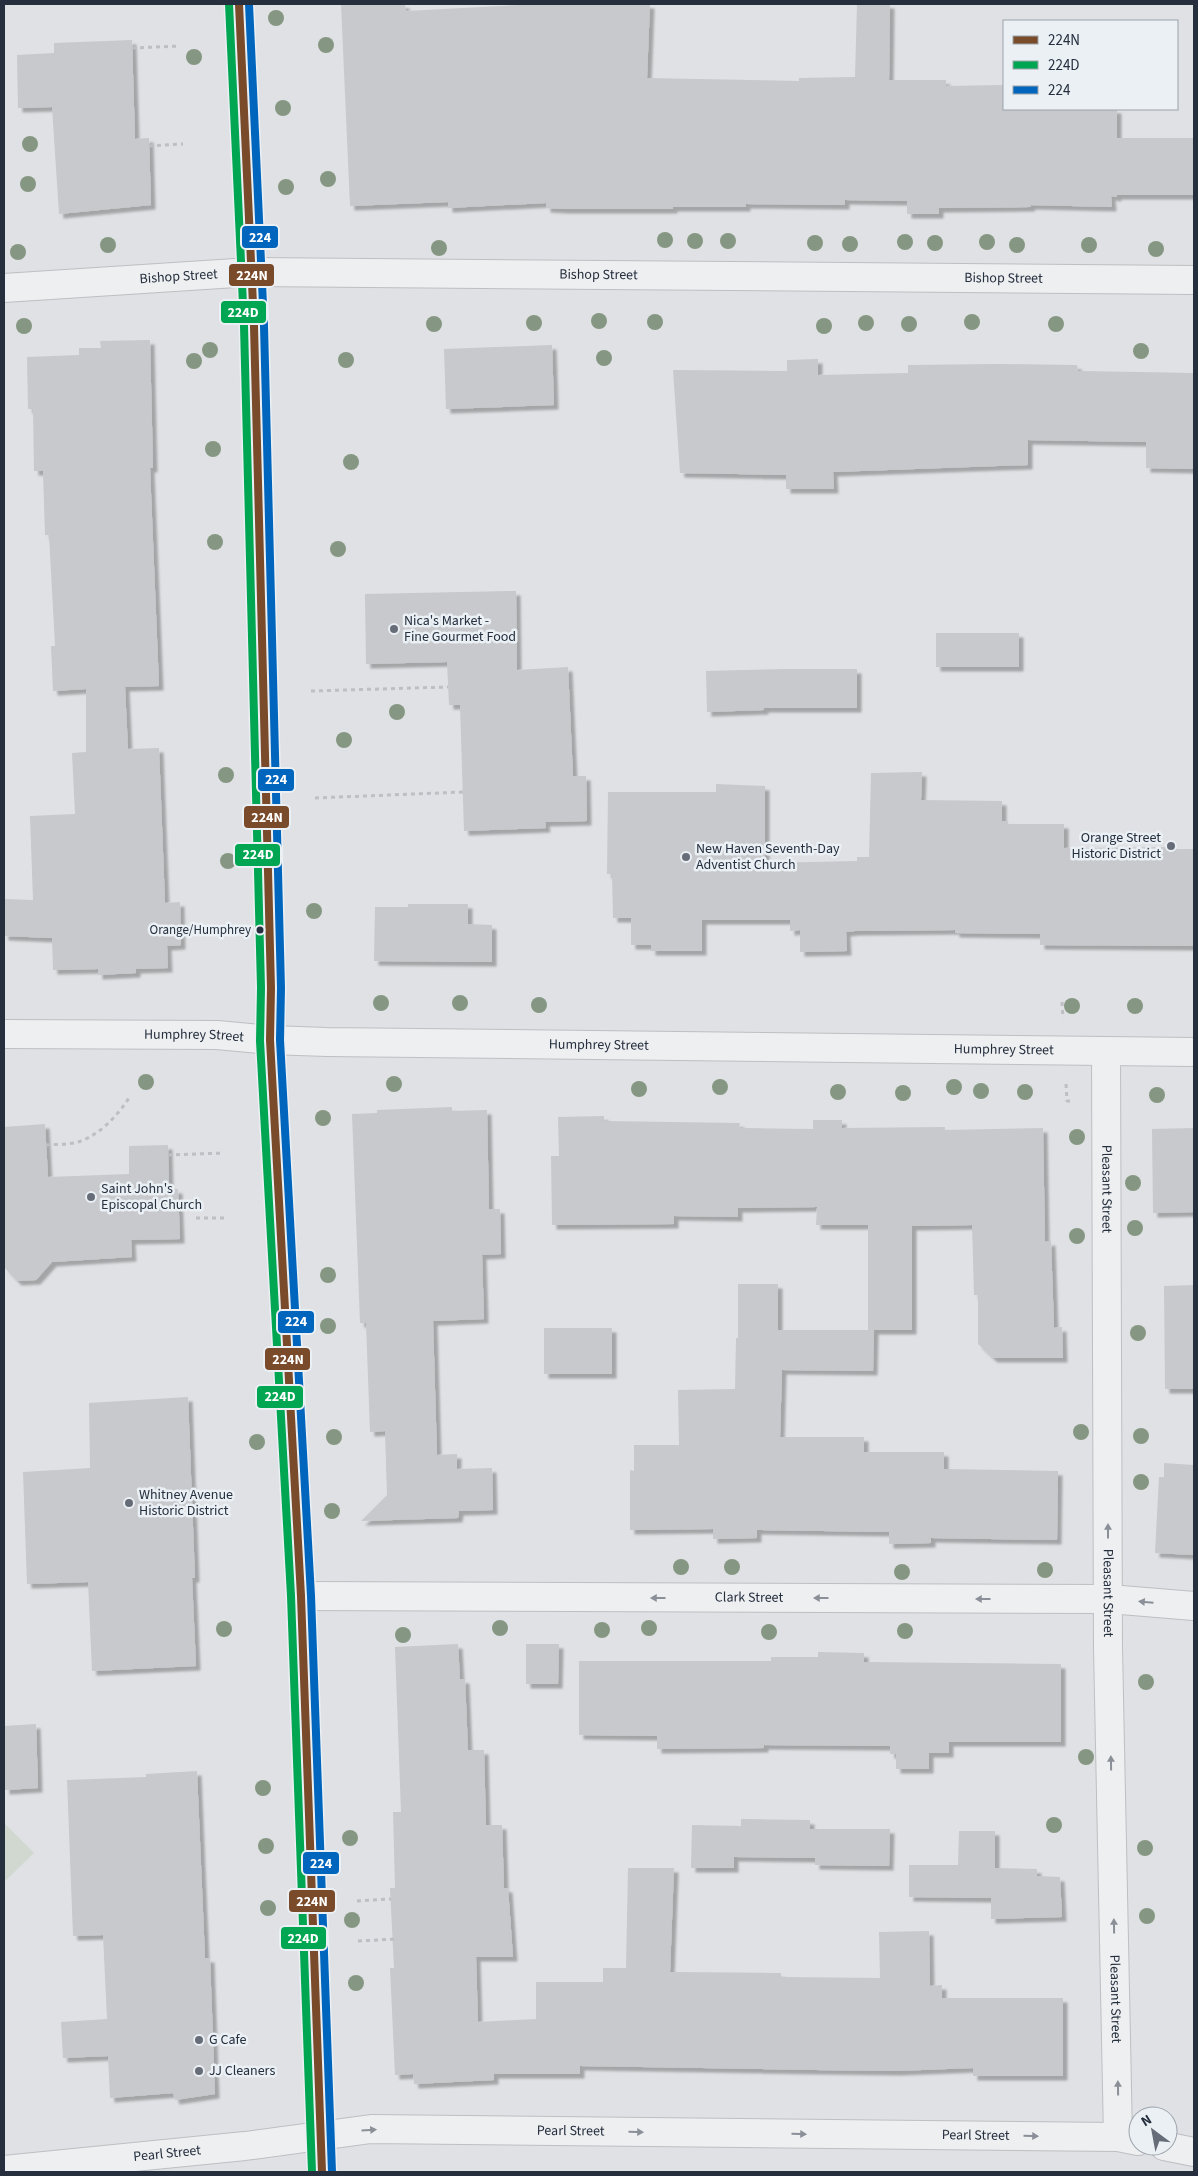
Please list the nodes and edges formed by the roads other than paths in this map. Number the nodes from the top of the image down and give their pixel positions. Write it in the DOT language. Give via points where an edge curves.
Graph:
graph roads {
  1 [pos="239,4"];
  2 [pos="251,272"];
  3 [pos="1194,280"];
  4 [pos="4,288"];
  5 [pos="4,1034"];
  6 [pos="270,1040"];
  7 [pos="1106,1051"];
  8 [pos="1194,1052"];
  9 [pos="301,1596"];
  10 [pos="1109,1599"];
  11 [pos="1194,1606"];
  12 [pos="320,2135"];
  13 [pos="1128,2139"];
  14 [pos="1178,2149"];
  15 [pos="1194,2152"];
  16 [pos="4,2170"];
  17 [pos="322,2172"];
  1 -- 2 [label="main road"];
  2 -- 3 [label="street, Bishop Street"];
  2 -- 4 [label="street, Bishop Street"];
  2 -- 6 [label="main road"];
  5 -- 6 [label="street, Humphrey Street" via="218,1035"];
  6 -- 7 [label="street, Humphrey Street"];
  6 -- 9 [label="main road"];
  7 -- 8 [label="street, Humphrey Street"];
  10 -- 7 [label="street, Pleasant Street, one-way"];
  10 -- 9 [label="street, Clark Street, one-way"];
  9 -- 12 [label="main road"];
  11 -- 10 [label="street, Clark Street, one-way"];
  13 -- 10 [label="street, Pleasant Street, one-way" via="1108,1658"];
  12 -- 13 [label="street, Pearl Street, one-way" via="371,2129"];
  12 -- 16 [label="street, Pearl Street" via="245,2146"];
  12 -- 17 [label="main road"];
  14 -- 15 [label="street"];
}
